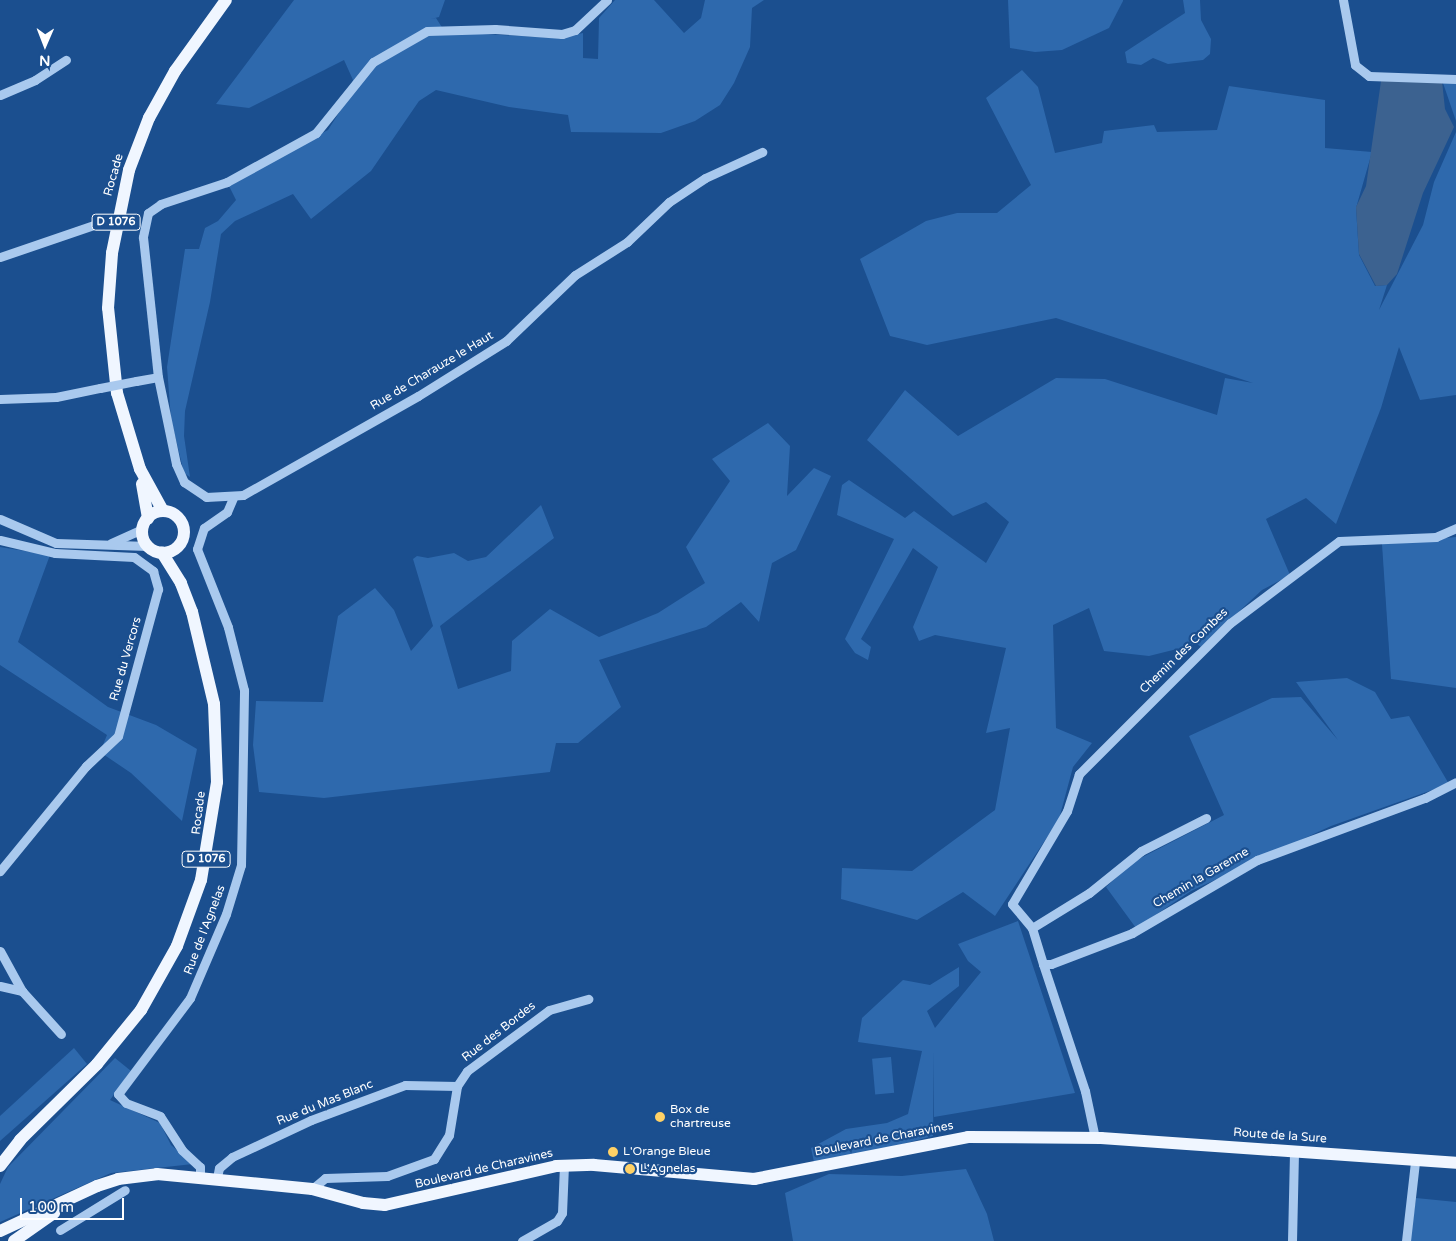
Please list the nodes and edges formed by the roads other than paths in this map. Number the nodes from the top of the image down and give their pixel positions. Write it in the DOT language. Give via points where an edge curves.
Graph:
graph roads {
  1 [pos="226,0"];
  2 [pos="607,0"];
  3 [pos="1343,0"];
  4 [pos="66,60"];
  5 [pos="1456,79"];
  6 [pos="0,95"];
  7 [pos="762,152"];
  8 [pos="94,225"];
  9 [pos="0,256"];
  10 [pos="158,377"];
  11 [pos="0,399"];
  12 [pos="140,469"];
  13 [pos="233,498"];
  14 [pos="163,511"];
  15 [pos="0,520"];
  16 [pos="145,523"];
  17 [pos="1456,528"];
  18 [pos="0,540"];
  19 [pos="104,546"];
  20 [pos="148,546"];
  21 [pos="177,548"];
  22 [pos="162,553"];
  23 [pos="181,584"];
  24 [pos="1456,782"];
  25 [pos="1206,818"];
  26 [pos="0,871"];
  27 [pos="1032,928"];
  28 [pos="0,951"];
  29 [pos="1043,964"];
  30 [pos="0,986"];
  31 [pos="22,991"];
  32 [pos="588,999"];
  33 [pos="61,1034"];
  34 [pos="457,1086"];
  35 [pos="64,1096"];
  36 [pos="1098,1138"];
  37 [pos="0,1150"];
  38 [pos="1294,1150"];
  39 [pos="1415,1162"];
  40 [pos="1456,1163"];
  41 [pos="0,1166"];
  42 [pos="564,1166"];
  43 [pos="200,1176"];
  44 [pos="217,1178"];
  45 [pos="312,1189"];
  46 [pos="88,1190"];
  47 [pos="125,1190"];
  48 [pos="100,1204"];
  49 [pos="60,1230"];
  50 [pos="0,1231"];
  51 [pos="14,1241"];
  52 [pos="522,1241"];
  53 [pos="1292,1241"];
  54 [pos="1406,1241"];
  1 -- 12 [label="main road, Rocade / D 1076" via="175,71 149,118 129,170 116,223 109,278 112,359 124,419"];
  2 -- 10 [label="street" via="575,30 562,34 495,29 427,31 373,62 316,133 227,182 161,204 148,213 143,237"];
  3 -- 5 [label="street" via="1355,65 1369,76"];
  4 -- 6 [label="street" via="36,80"];
  7 -- 13 [label="street, Rue de Charauze le Haut" via="705,178 669,202 627,242 575,274 506,341 418,396"];
  8 -- 9 [label="street"];
  10 -- 11 [label="street, bridge" via="31,399"];
  10 -- 13 [label="street" via="176,464 184,482 206,497"];
  12 -- 14 [label="main road, Rocade / D 1076"];
  12 -- 16 [label="main road, Rocade / D 1076"];
  13 -- 43 [label="street, Rue de l'Agnelas" via="227,512 204,528 197,548 228,627 244,690 241,865 226,914 190,998 118,1094 126,1103 160,1116 182,1150 200,1167"];
  14 -- 16 [label="main road"];
  14 -- 21 [label="main road" via="175,514 183,524 184,537"];
  15 -- 19 [label="street" via="56,543"];
  16 -- 19 [label="street"];
  16 -- 20 [label="main road"];
  17 -- 27 [label="street, Chemin des Combes" via="1436,537 1339,542 1230,623 1079,774 1067,811 1012,904"];
  18 -- 26 [label="street, Rue du Vercors" via="56,552 134,557 153,571 158,589 118,736 86,766"];
  19 -- 20 [label="street"];
  20 -- 22 [label="main road"];
  21 -- 22 [label="main road"];
  21 -- 23 [label="main road, Rocade / D 1076"];
  22 -- 23 [label="main road, Rocade / D 1076"];
  23 -- 35 [label="main road, Rocade / D 1076" via="201,640 214,704 217,782 207,857 188,919 153,991 114,1046"];
  24 -- 29 [label="street, Chemin la Garenne" via="1425,798 1257,860 1132,933"];
  25 -- 27 [label="street" via="1141,851 1089,893"];
  27 -- 29 [label="street"];
  28 -- 31 [label="street"];
  29 -- 36 [label="street" via="1083,1082"];
  30 -- 31 [label="street"];
  31 -- 33 [label="street"];
  32 -- 34 [label="street, Rue des Bordes" via="548,1010 468,1071"];
  34 -- 44 [label="street, Rue du Mas Blanc" via="405,1085 320,1116 232,1157 219,1168"];
  34 -- 45 [label="street" via="455,1117 443,1150 434,1159 387,1176 325,1178"];
  35 -- 37 [label="main road, Rocade / D 1076"];
  35 -- 41 [label="main road, Rocade / D 1076" via="20,1140"];
  36 -- 38 [label="main road, Route de la Sure"];
  36 -- 42 [label="main road, Boulevard de Charavines" via="956,1138 754,1179"];
  38 -- 39 [label="main road, Route de la Sure"];
  38 -- 53 [label="street"];
  39 -- 40 [label="main road, Route de la Sure"];
  39 -- 54 [label="street"];
  42 -- 45 [label="main road, Boulevard de Charavines" via="385,1205 363,1204"];
  42 -- 52 [label="street" via="562,1213 557,1221"];
  43 -- 44 [label="main road, Boulevard de Charavines"];
  43 -- 46 [label="main road, Boulevard de Charavines" via="138,1175"];
  44 -- 45 [label="main road, Boulevard de Charavines"];
  46 -- 48 [label="street"];
  46 -- 50 [label="main road, Boulevard de Charavines"];
  46 -- 51 [label="main road, Boulevard de Charavines"];
  47 -- 48 [label="street"];
  48 -- 49 [label="street"];
}
